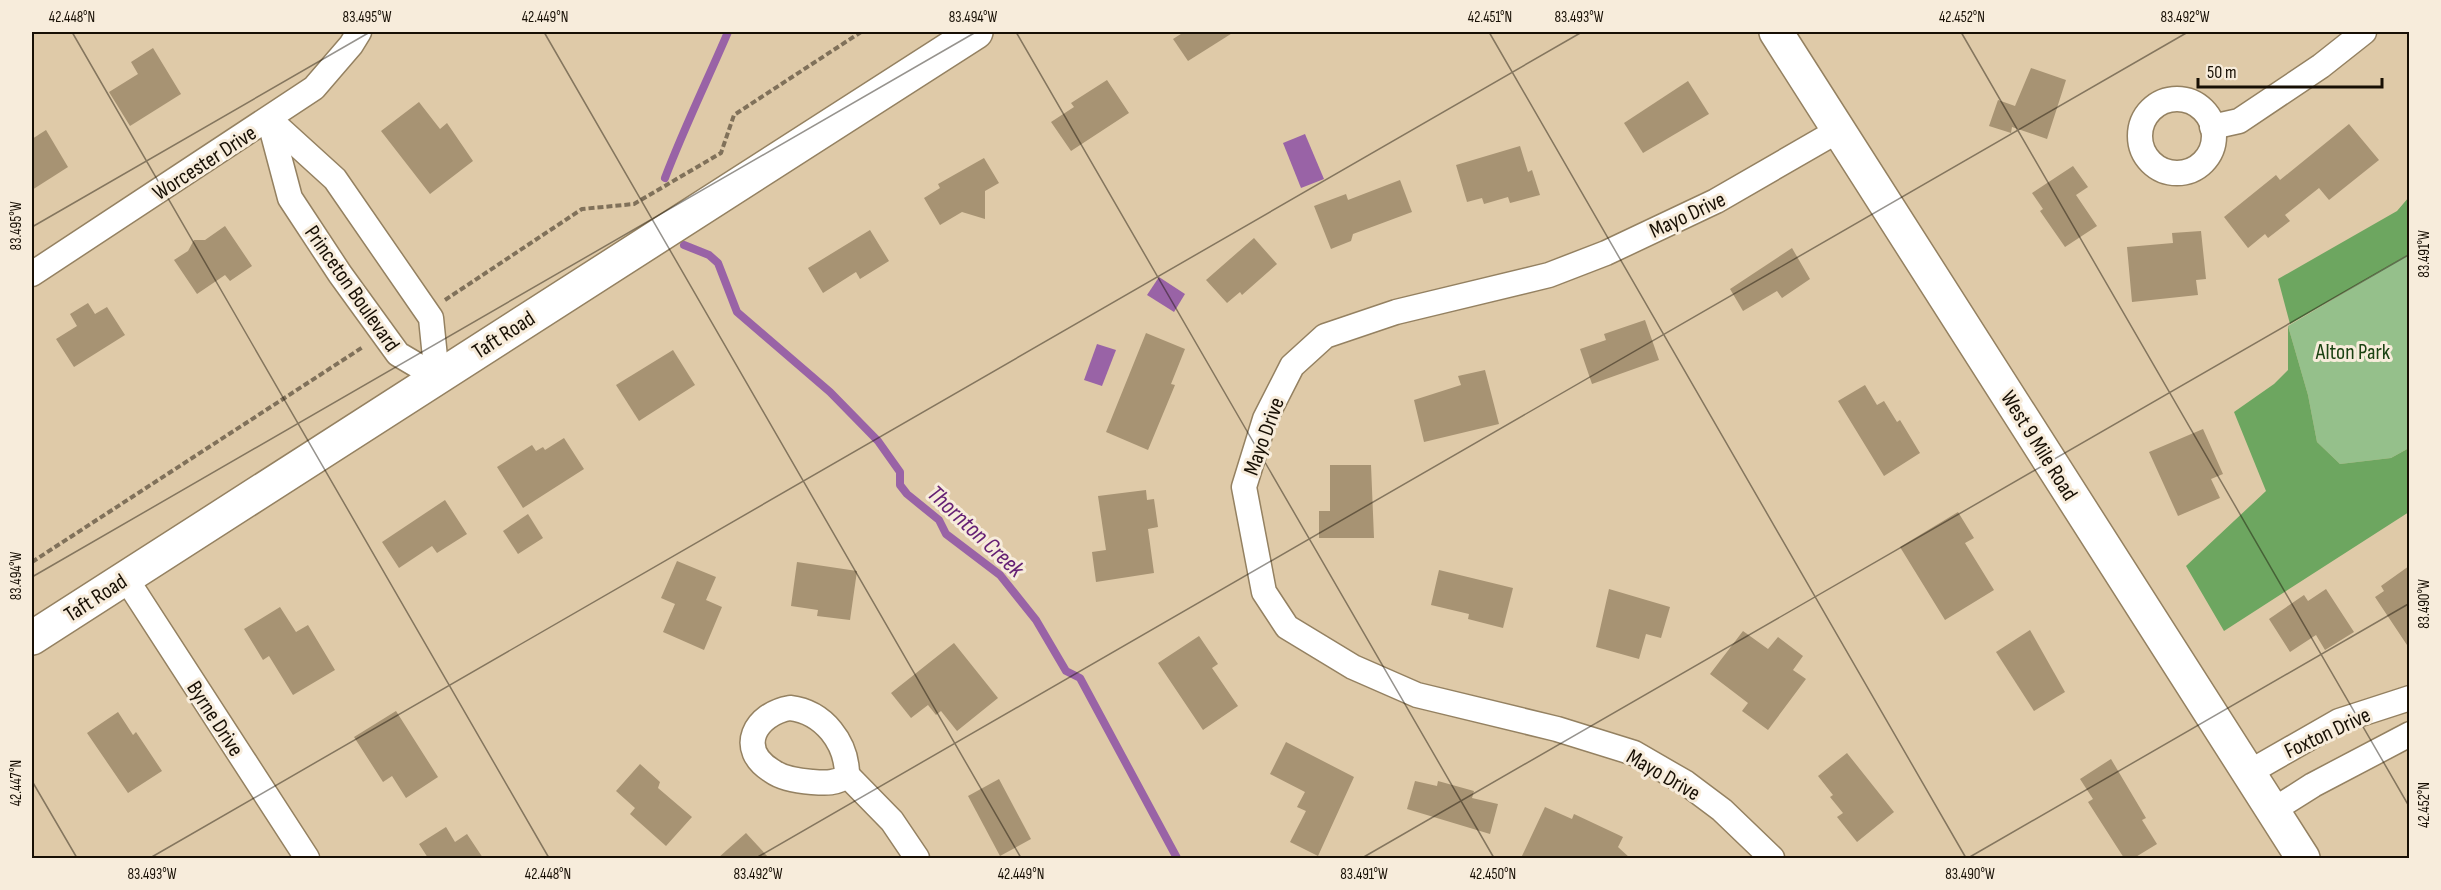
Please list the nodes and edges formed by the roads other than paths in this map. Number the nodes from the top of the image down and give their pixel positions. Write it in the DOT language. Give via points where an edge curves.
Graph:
graph roads {
  1 [pos="359,32"];
  2 [pos="976,32"];
  3 [pos="1776,32"];
  4 [pos="2364,32"];
  5 [pos="269,119"];
  6 [pos="2212,127"];
  7 [pos="1839,130"];
  8 [pos="32,274"];
  9 [pos="437,378"];
  10 [pos="125,577"];
  11 [pos="32,638"];
  12 [pos="2409,698"];
  13 [pos="2409,735"];
  14 [pos="2248,773"];
  15 [pos="847,775"];
  16 [pos="2272,811"];
  17 [pos="307,858"];
  18 [pos="917,858"];
  19 [pos="1772,858"];
  20 [pos="2303,858"];
  1 -- 5 [label="street, Worcester Drive" via="314,88"];
  2 -- 9 [label="street, Taft Road"];
  3 -- 7 [label="street, West 9 Mile Road"];
  4 -- 6 [label="street" via="2239,121"];
  5 -- 8 [label="street, Worcester Drive"];
  5 -- 9 [label="street, Princeton Boulevard" via="290,198 398,354"];
  5 -- 9 [label="street, Princeton Boulevard" via="335,179 431,318"];
  7 -- 14 [label="street, West 9 Mile Road"];
  7 -- 19 [label="street, Mayo Drive" via="1716,201 1606,253 1549,275 1396,312 1325,336 1292,366 1265,419 1244,487 1264,592 1287,627 1353,667 1417,695 1557,729 1634,753 1686,783 1722,810"];
  9 -- 10 [label="street, Taft Road"];
  10 -- 11 [label="street, Taft Road"];
  10 -- 17 [label="street, Byrne Drive"];
  12 -- 14 [label="street, Foxton Drive" via="2339,721"];
  13 -- 16 [label="street, Foxton Drive"];
  14 -- 16 [label="street, West 9 Mile Road"];
  15 -- 18 [label="street" via="892,821"];
  16 -- 20 [label="street, West 9 Mile Road"];
}
